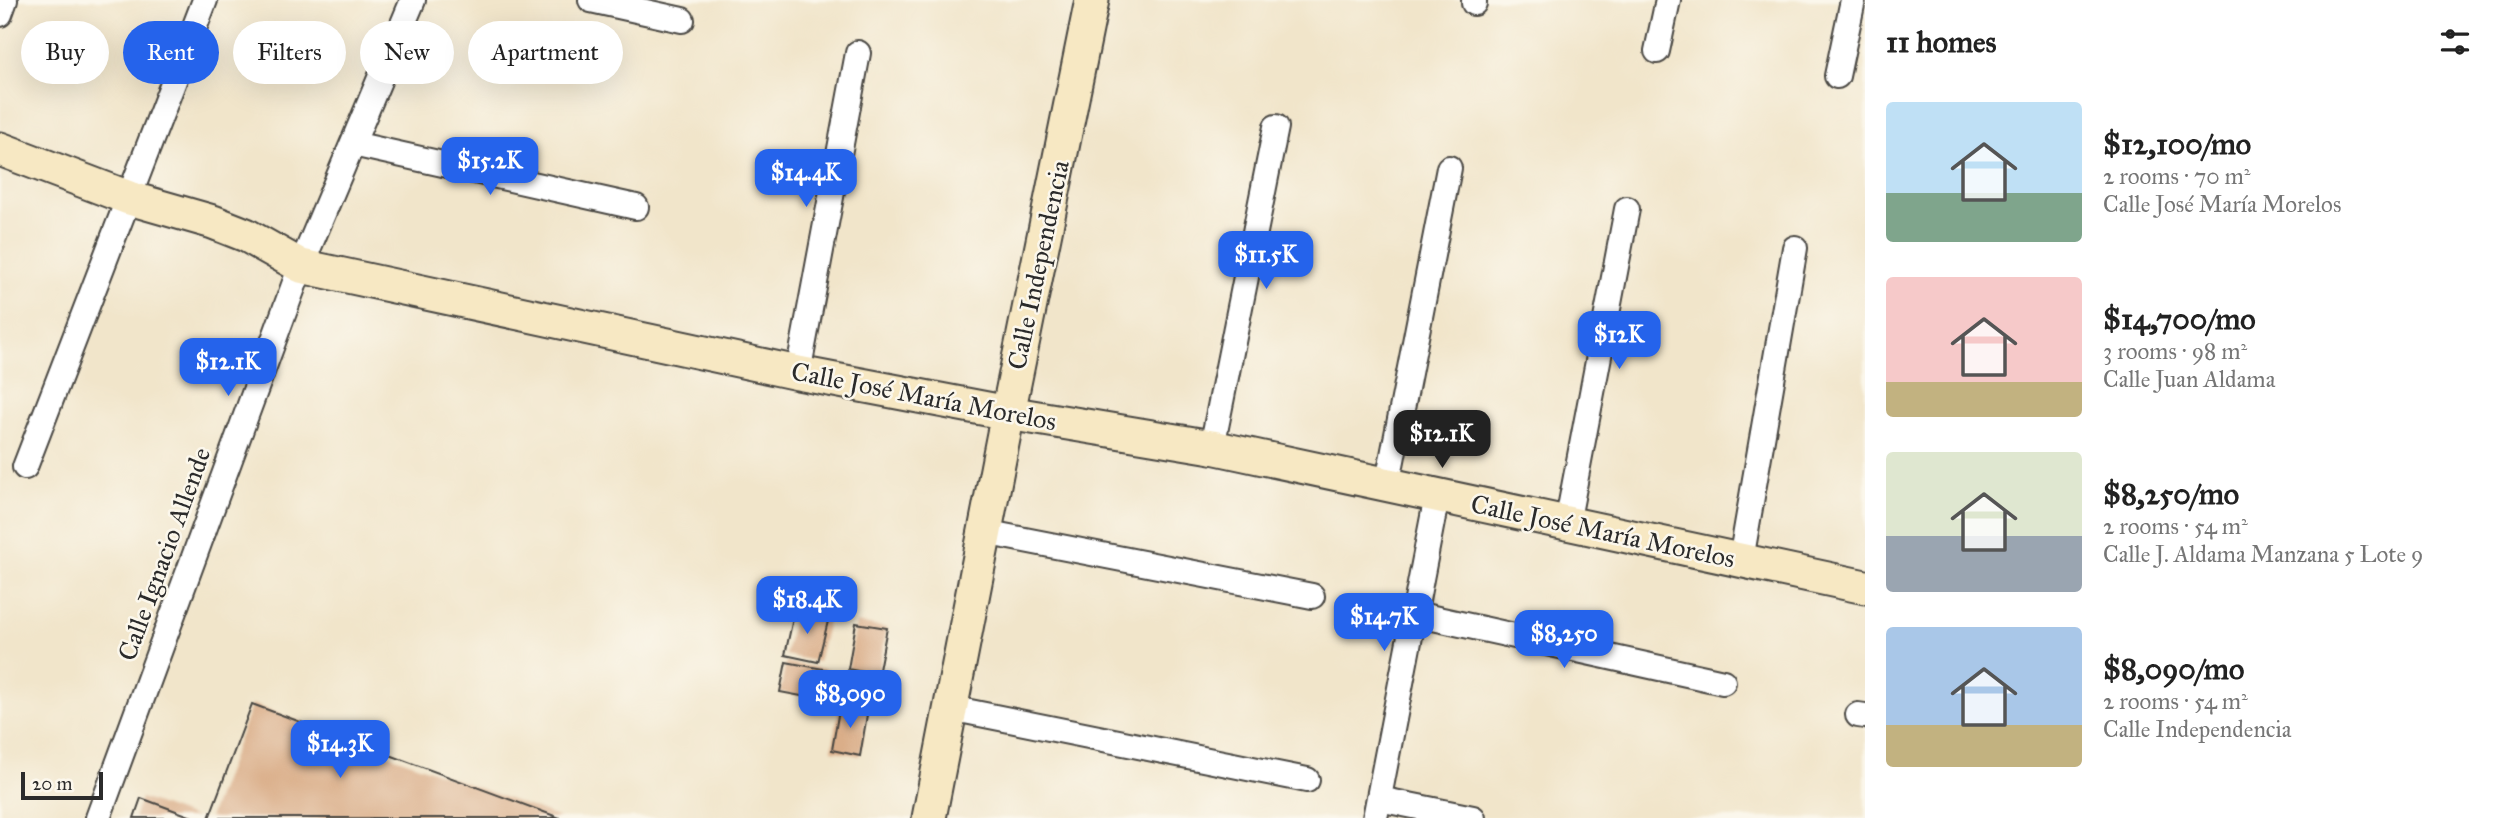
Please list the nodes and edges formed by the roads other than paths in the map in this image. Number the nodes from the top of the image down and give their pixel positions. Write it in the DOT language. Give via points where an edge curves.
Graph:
graph roads {
  1 [pos="5,0"];
  2 [pos="205,0"];
  3 [pos="413,0"];
  4 [pos="591,0"];
  5 [pos="1092,0"];
  6 [pos="1668,0"];
  7 [pos="1853,0"];
  8 [pos="0,14"];
  9 [pos="682,20"];
  10 [pos="1657,51"];
  11 [pos="858,53"];
  12 [pos="1837,76"];
  13 [pos="1276,127"];
  14 [pos="353,144"];
  15 [pos="0,149"];
  16 [pos="1449,169"];
  17 [pos="129,198"];
  18 [pos="636,207"];
  19 [pos="1627,209"];
  20 [pos="1795,248"];
  21 [pos="301,267"];
  22 [pos="797,373"];
  23 [pos="1008,413"];
  24 [pos="1212,447"];
  25 [pos="25,467"];
  26 [pos="1387,486"];
  27 [pos="1437,496"];
  28 [pos="1567,524"];
  29 [pos="984,532"];
  30 [pos="1741,560"];
  31 [pos="1865,587"];
  32 [pos="1312,596"];
  33 [pos="1415,614"];
  34 [pos="1723,682"];
  35 [pos="950,708"];
  36 [pos="1307,780"];
  37 [pos="1377,809"];
  38 [pos="98,818"];
  39 [pos="929,818"];
  40 [pos="1473,818"];
  1 -- 8 [label="street"];
  2 -- 17 [label="street"];
  3 -- 14 [label="street, Calle Ignacio Allende"];
  4 -- 9 [label="street"];
  5 -- 23 [label="street, Calle Independencia"];
  6 -- 10 [label="street"];
  7 -- 12 [label="street"];
  11 -- 22 [label="street"];
  13 -- 24 [label="street"];
  14 -- 18 [label="street"];
  14 -- 21 [label="street, Calle Ignacio Allende"];
  15 -- 17 [label="street, Calle José María Morelos"];
  16 -- 26 [label="street"];
  17 -- 21 [label="street, Calle José María Morelos" via="246,235"];
  17 -- 25 [label="street"];
  19 -- 28 [label="street"];
  20 -- 30 [label="street"];
  21 -- 22 [label="street, Calle José María Morelos"];
  21 -- 38 [label="street, Calle Ignacio Allende"];
  22 -- 23 [label="street, Calle José María Morelos"];
  23 -- 24 [label="street, Calle José María Morelos"];
  23 -- 29 [label="street, Calle Independencia"];
  24 -- 26 [label="street, Calle José María Morelos"];
  26 -- 27 [label="street, Calle José María Morelos"];
  27 -- 28 [label="street, Calle José María Morelos"];
  27 -- 33 [label="street"];
  28 -- 30 [label="street, Calle José María Morelos"];
  29 -- 32 [label="street"];
  29 -- 35 [label="street, Calle Independencia"];
  30 -- 31 [label="street, Calle José María Morelos"];
  33 -- 34 [label="street"];
  33 -- 37 [label="street"];
  35 -- 36 [label="street"];
  35 -- 39 [label="street, Calle Independencia"];
  37 -- 40 [label="street"];
}
